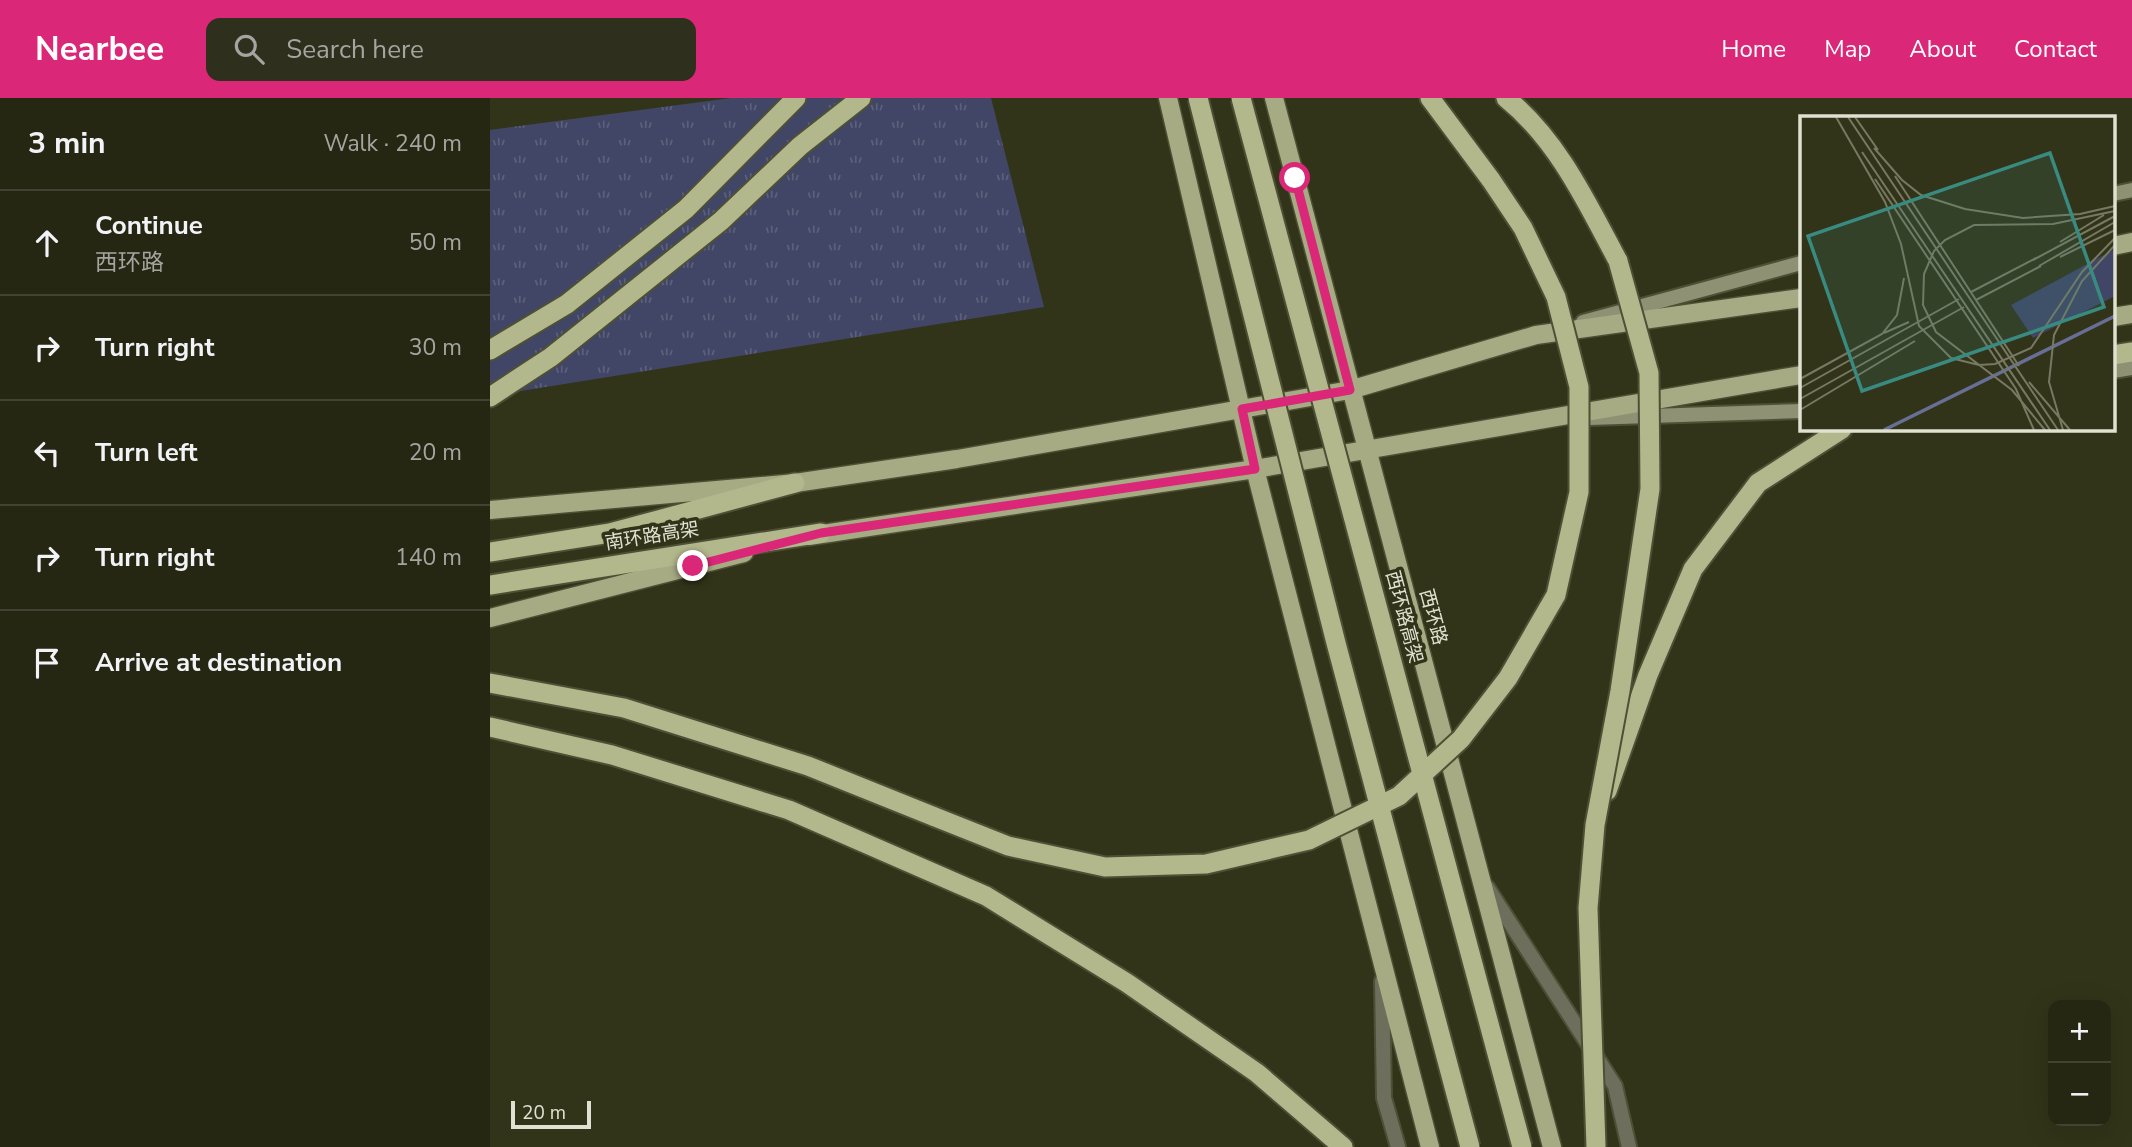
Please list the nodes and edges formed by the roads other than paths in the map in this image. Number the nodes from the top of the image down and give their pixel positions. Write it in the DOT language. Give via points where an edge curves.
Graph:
graph roads {
  1 [pos="796,98"];
  2 [pos="861,98"];
  3 [pos="1168,98"];
  4 [pos="1198,98"];
  5 [pos="1241,98"];
  6 [pos="1274,98"];
  7 [pos="1430,98"];
  8 [pos="1506,98"];
  9 [pos="2132,190"];
  10 [pos="2114,194"];
  11 [pos="2132,242"];
  12 [pos="2114,246"];
  13 [pos="1800,263"];
  14 [pos="1800,298"];
  15 [pos="2132,314"];
  16 [pos="2114,317"];
  17 [pos="1536,335"];
  18 [pos="490,349"];
  19 [pos="2132,352"];
  20 [pos="2114,355"];
  21 [pos="2132,368"];
  22 [pos="2114,370"];
  23 [pos="1800,375"];
  24 [pos="1350,390"];
  25 [pos="490,397"];
  26 [pos="1242,409"];
  27 [pos="1800,411"];
  28 [pos="1552,419"];
  29 [pos="1840,430"];
  30 [pos="1367,450"];
  31 [pos="1255,469"];
  32 [pos="795,483"];
  33 [pos="490,510"];
  34 [pos="821,533"];
  35 [pos="490,552"];
  36 [pos="490,585"];
  37 [pos="490,618"];
  38 [pos="490,683"];
  39 [pos="490,727"];
  40 [pos="1595,825"];
  41 [pos="1480,877"];
  42 [pos="1382,969"];
  43 [pos="1343,1147"];
  44 [pos="1398,1147"];
  45 [pos="1430,1147"];
  46 [pos="1470,1147"];
  47 [pos="1522,1147"];
  48 [pos="1552,1147"];
  49 [pos="1596,1147"];
  50 [pos="1629,1147"];
  1 -- 18 [label="highway" via="686,209 566,304"];
  2 -- 25 [label="highway" via="800,146 720,221 551,358"];
  3 -- 26 [label="main road"];
  4 -- 46 [label="highway, bridge"];
  5 -- 47 [label="highway, 西环路高架, bridge"];
  6 -- 24 [label="main road, 西环路"];
  7 -- 38 [label="highway, bridge" via="1523,228 1556,297 1579,387 1579,492 1556,595 1508,678 1461,739 1399,796 1309,840 1206,864 1105,867 1007,846 808,766 624,708"];
  8 -- 40 [label="highway, bridge" via="1568,168 1618,261 1649,373 1650,489"];
  9 -- 10 [label="main road"];
  11 -- 12 [label="main road"];
  13 -- 17 [label="main road"];
  14 -- 17 [label="main road"];
  15 -- 16 [label="main road"];
  17 -- 24 [label="main road"];
  19 -- 20 [label="highway"];
  21 -- 22 [label="main road"];
  23 -- 28 [label="main road"];
  24 -- 26 [label="main road"];
  24 -- 30 [label="main road, 西环路"];
  26 -- 31 [label="main road"];
  26 -- 32 [label="main road"];
  27 -- 28 [label="main road"];
  28 -- 30 [label="main road"];
  29 -- 40 [label="highway, bridge" via="1758,483 1693,569 1647,675"];
  30 -- 31 [label="main road"];
  30 -- 41 [label="main road, 西环路"];
  31 -- 34 [label="main road"];
  31 -- 42 [label="main road"];
  32 -- 33 [label="main road"];
  32 -- 35 [label="highway, 南环路高架" via="610,533"];
  34 -- 36 [label="highway, 南环路高架"];
  34 -- 37 [label="main road"];
  39 -- 43 [label="highway" via="612,755 789,810 986,896 1127,983 1257,1073"];
  40 -- 49 [label="highway, bridge" via="1588,908"];
  41 -- 48 [label="main road, 西环路"];
  41 -- 50 [label="street" via="1615,1086"];
  42 -- 44 [label="street" via="1384,1098"];
  42 -- 45 [label="main road"];
}
